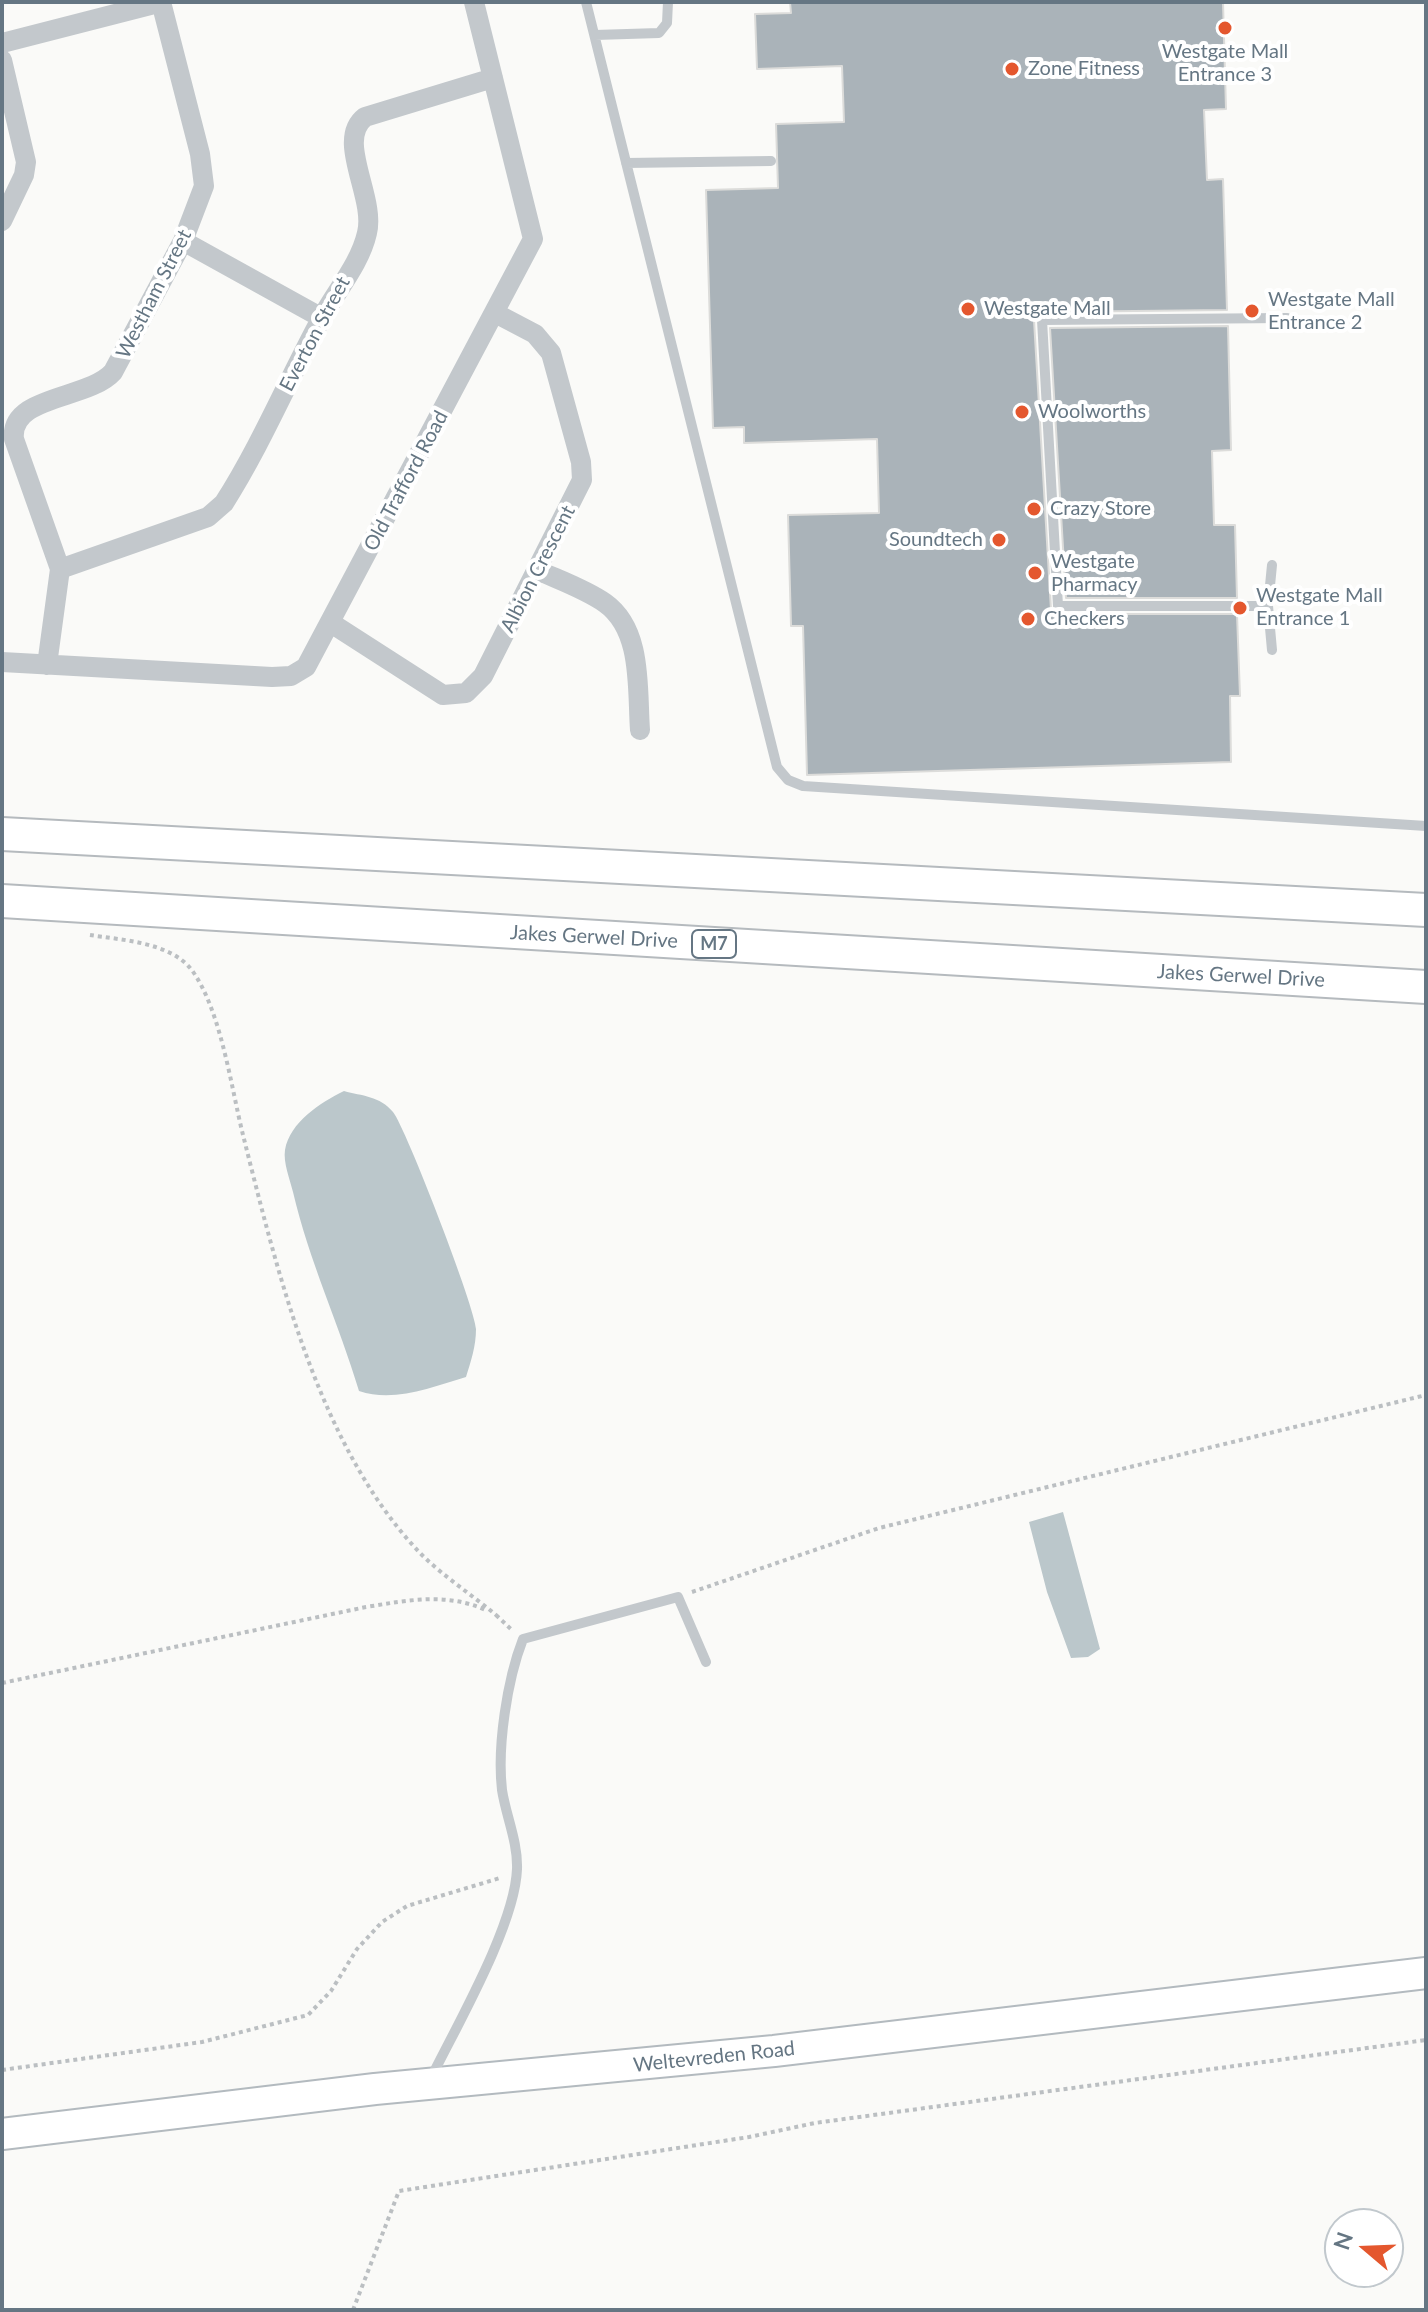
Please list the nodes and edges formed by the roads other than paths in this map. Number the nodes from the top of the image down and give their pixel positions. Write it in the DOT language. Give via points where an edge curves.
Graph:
graph roads {
  1 [pos="161,2"];
  2 [pos="474,2"];
  3 [pos="586,2"];
  4 [pos="668,2"];
  5 [pos="595,35"];
  6 [pos="2,43"];
  7 [pos="2,60"];
  8 [pos="493,78"];
  9 [pos="771,161"];
  10 [pos="626,163"];
  11 [pos="2,221"];
  12 [pos="183,241"];
  13 [pos="495,313"];
  14 [pos="322,318"];
  15 [pos="1287,318"];
  16 [pos="1272,565"];
  17 [pos="60,569"];
  18 [pos="537,570"];
  19 [pos="1268,606"];
  20 [pos="331,623"];
  21 [pos="1272,650"];
  22 [pos="2,662"];
  23 [pos="47,665"];
  24 [pos="640,730"];
  25 [pos="1426,826"];
  26 [pos="2,834"];
  27 [pos="2,901"];
  28 [pos="1426,910"];
  29 [pos="1426,987"];
  30 [pos="706,1662"];
  31 [pos="1426,1973"];
  32 [pos="428,2084"];
  33 [pos="2,2134"];
  1 -- 6 [label="street"];
  1 -- 12 [label="street, Westham Street" via="204,174 202,197"];
  2 -- 8 [label="street, Old Trafford Road"];
  3 -- 5 [label="lane"];
  4 -- 5 [label="lane" via="667,23 659,33"];
  5 -- 10 [label="lane"];
  7 -- 11 [label="street" via="26,162"];
  8 -- 13 [label="street, Old Trafford Road" via="534,234"];
  8 -- 14 [label="street, Everton Street" via="357,123 352,145 368,201 368,231"];
  9 -- 10 [label="lane"];
  10 -- 25 [label="lane" via="777,767 788,780 803,786"];
  12 -- 14 [label="street"];
  12 -- 17 [label="street, Westham Street" via="113,372 94,387 24,411 14,425 14,439"];
  13 -- 18 [label="street, Albion Crescent" via="535,334 551,353 581,462 582,480"];
  13 -- 20 [label="street, Old Trafford Road"];
  14 -- 17 [label="street, Everton Street" via="233,490 217,511"];
  15 -- 19 [label="lane" via="1042,320 1058,606"];
  16 -- 19 [label="lane"];
  17 -- 23 [label="street, Westham Street"];
  18 -- 20 [label="street, Albion Crescent" via="483,676 455,697 432,691"];
  18 -- 24 [label="street" via="602,601 624,622 635,662"];
  19 -- 21 [label="lane"];
  20 -- 23 [label="street, Old Trafford Road" via="306,667 291,676"];
  22 -- 23 [label="street, Old Trafford Road"];
  26 -- 28 [label="main road"];
  27 -- 29 [label="main road, Jakes Gerwel Drive / M7"];
  30 -- 32 [label="lane" via="678,1597 523,1639 514,1662 501,1751 517,1870 499,1938"];
  31 -- 32 [label="street, Weltevreden Road" via="774,2051"];
  32 -- 33 [label="street, Weltevreden Road"];
}
